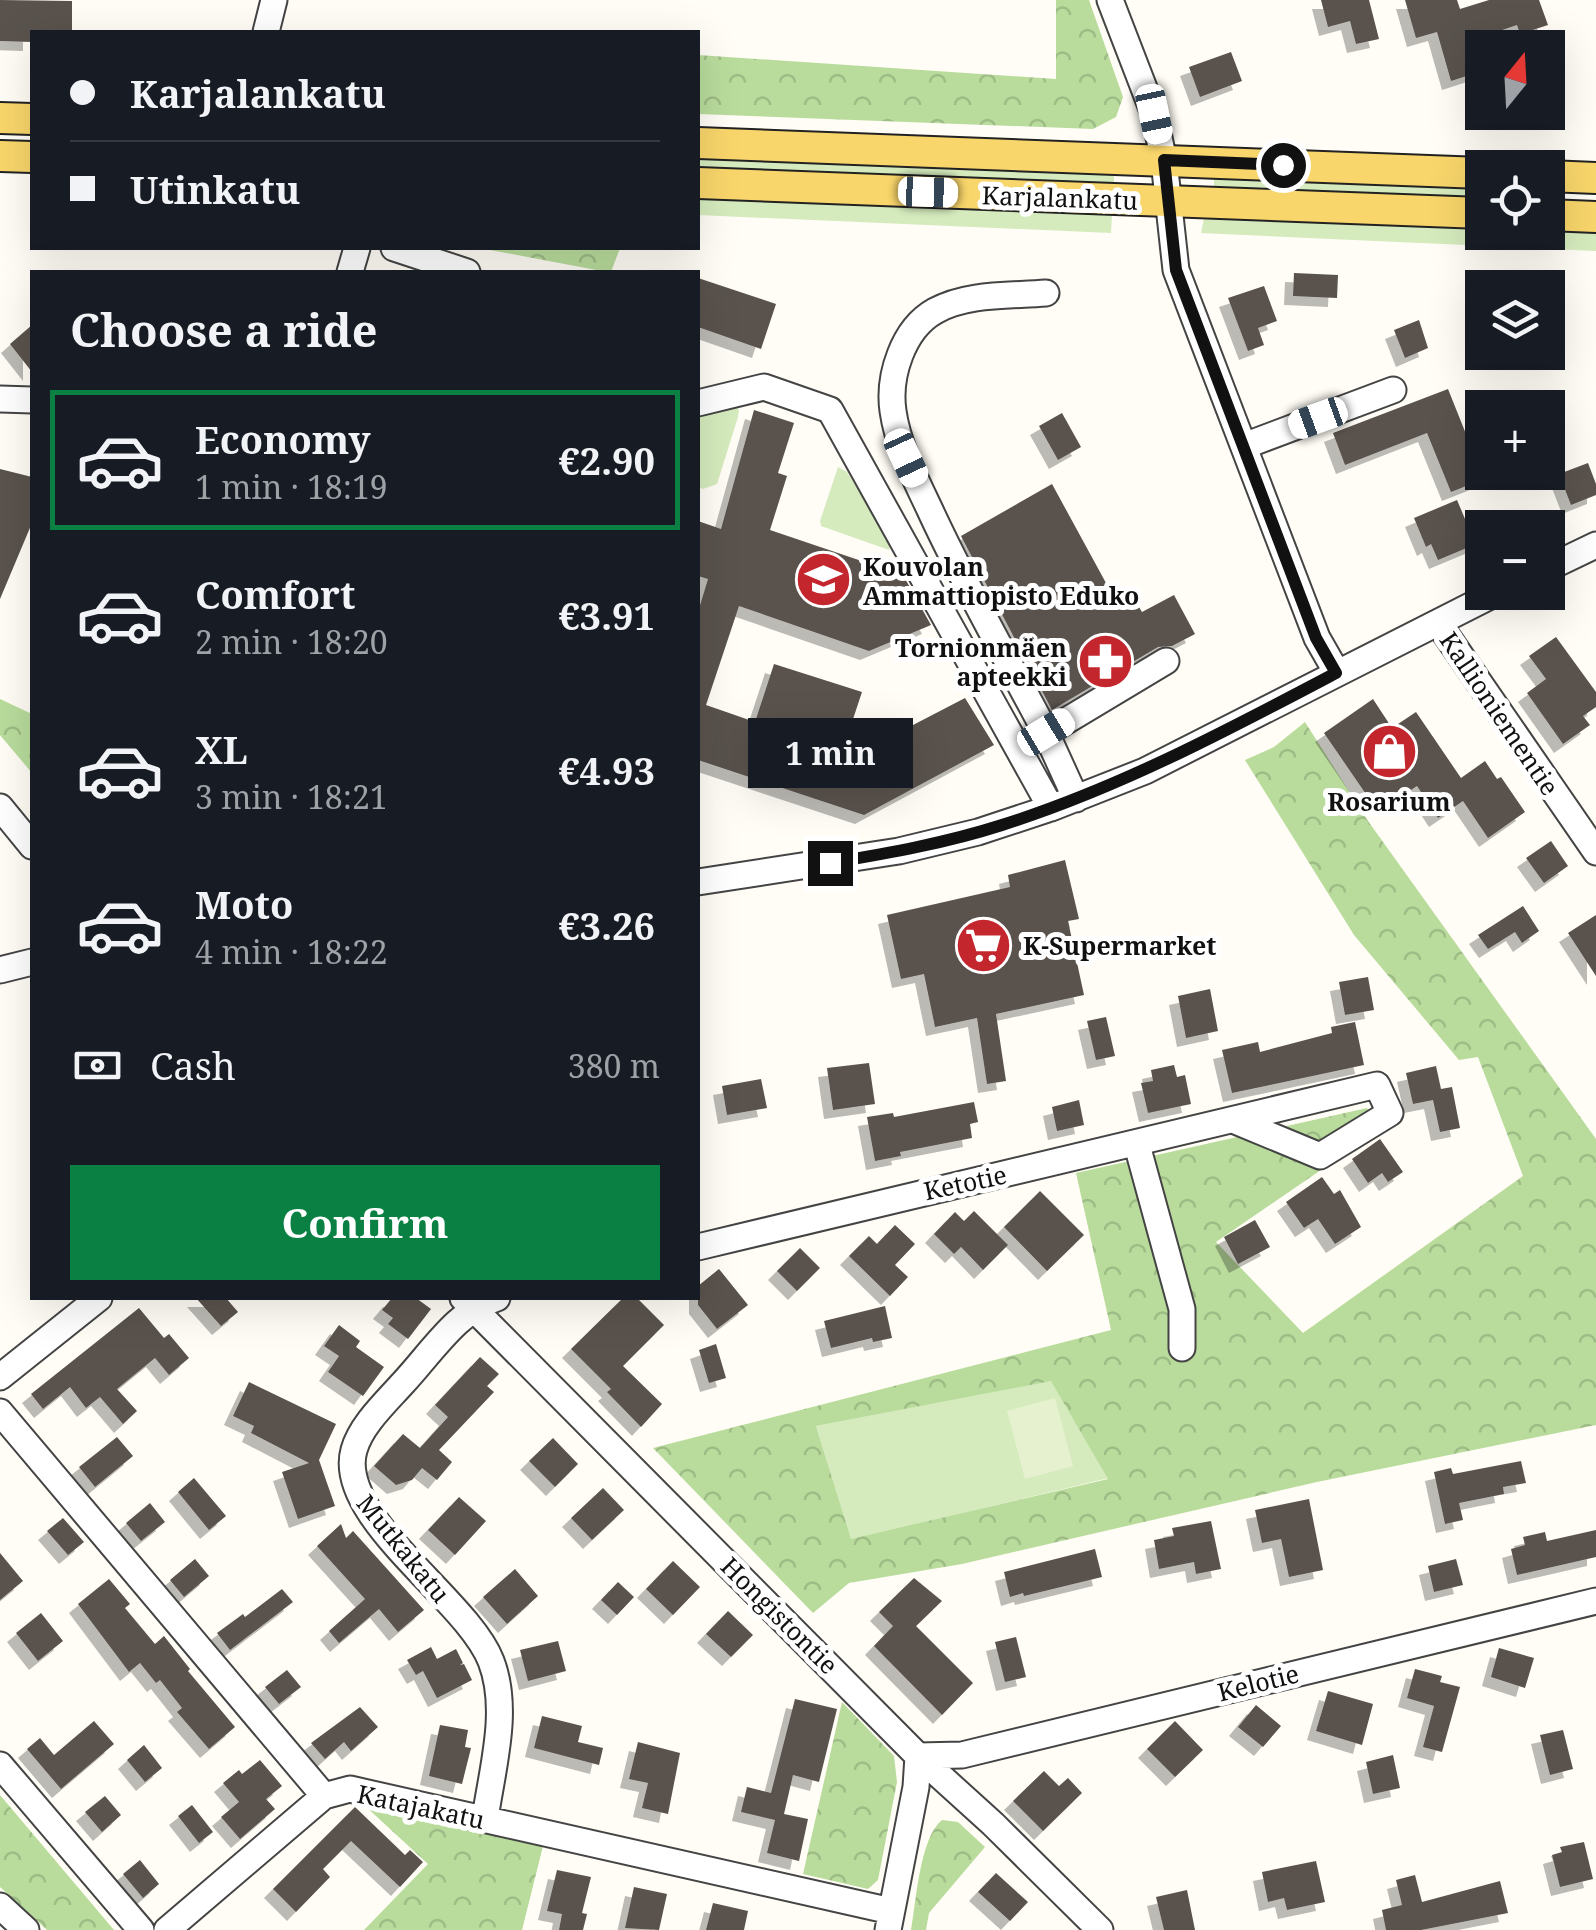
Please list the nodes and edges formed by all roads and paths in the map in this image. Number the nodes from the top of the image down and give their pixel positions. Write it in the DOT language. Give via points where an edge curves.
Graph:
graph roads {
  1 [pos="274,0"];
  2 [pos="1110,0"];
  3 [pos="266,30"];
  4 [pos="0,118"];
  5 [pos="30,119"];
  6 [pos="700,143"];
  7 [pos="0,156"];
  8 [pos="30,157"];
  9 [pos="1164,160"];
  10 [pos="1465,172"];
  11 [pos="1565,177"];
  12 [pos="1596,178"];
  13 [pos="700,183"];
  14 [pos="1169,201"];
  15 [pos="1465,212"];
  16 [pos="1565,216"];
  17 [pos="1596,217"];
  18 [pos="400,250"];
  19 [pos="461,270"];
  20 [pos="1046,293"];
  21 [pos="1393,390"];
  22 [pos="0,398"];
  23 [pos="30,400"];
  24 [pos="700,403"];
  25 [pos="1244,446"];
  26 [pos="1596,545"];
  27 [pos="1565,560"];
  28 [pos="1465,610"];
  29 [pos="1438,624"];
  30 [pos="1166,661"];
  31 [pos="1336,673"];
  32 [pos="1046,732"];
  33 [pos="1076,798"];
  34 [pos="0,808"];
  35 [pos="1051,808"];
  36 [pos="30,844"];
  37 [pos="1596,852"];
  38 [pos="700,882"];
  39 [pos="30,962"];
  40 [pos="0,970"];
  41 [pos="1233,1120"];
  42 [pos="1137,1145"];
  43 [pos="700,1246"];
  44 [pos="96,1300"];
  45 [pos="468,1302"];
  46 [pos="1182,1348"];
  47 [pos="0,1377"];
  48 [pos="0,1412"];
  49 [pos="1596,1601"];
  50 [pos="918,1756"];
  51 [pos="0,1765"];
  52 [pos="324,1796"];
  53 [pos="484,1819"];
  54 [pos="0,1906"];
  55 [pos="890,1921"];
  56 [pos="26,1930"];
  57 [pos="141,1930"];
  58 [pos="167,1930"];
  59 [pos="1100,1930"];
  1 -- 3 [label="street"];
  2 -- 9 [label="street" via="1154,114"];
  4 -- 5 [label="main road"];
  6 -- 9 [label="main road, Karjalankatu"];
  7 -- 8 [label="main road"];
  9 -- 10 [label="main road, Karjalankatu"];
  9 -- 14 [label="street"];
  11 -- 12 [label="main road"];
  13 -- 14 [label="main road, Karjalankatu"];
  14 -- 15 [label="main road, Karjalankatu"];
  14 -- 25 [label="street" via="1176,270"];
  16 -- 17 [label="main road"];
  18 -- 19 [label="street"];
  20 -- 32 [label="street" via="960,300 933,312 900,356 892,393 906,458"];
  21 -- 25 [label="street"];
  22 -- 23 [label="street"];
  24 -- 35 [label="street" via="764,387 830,410"];
  25 -- 31 [label="street" via="1316,638"];
  26 -- 27 [label="street"];
  28 -- 29 [label="street"];
  29 -- 31 [label="street"];
  29 -- 37 [label="street, Kallioniementie"];
  30 -- 32 [label="street"];
  31 -- 33 [label="street" via="1145,771"];
  32 -- 33 [label="street"];
  33 -- 35 [label="street"];
  34 -- 36 [label="street"];
  35 -- 38 [label="street" via="900,851"];
  39 -- 40 [label="street"];
  41 -- 41 [label="street, Ketotie" via="1320,1156 1390,1113 1377,1085"];
  41 -- 42 [label="street, Ketotie"];
  42 -- 43 [label="street, Ketotie"];
  42 -- 46 [label="street" via="1182,1309"];
  44 -- 47 [label="street"];
  45 -- 50 [label="street, Hongistontie"];
  45 -- 53 [label="street, Mutkakatu" via="384,1404 354,1449 352,1468 373,1518 474,1632 491,1661 500,1700"];
  48 -- 52 [label="street, Katajakatu"];
  49 -- 50 [label="street, Kelotie" via="962,1755"];
  50 -- 55 [label="street"];
  50 -- 59 [label="street, Hongistontie"];
  51 -- 57 [label="street"];
  52 -- 53 [label="street, Katajakatu" via="350,1790"];
  52 -- 58 [label="street"];
  53 -- 55 [label="street, Katajakatu"];
  54 -- 56 [label="street"];
}
